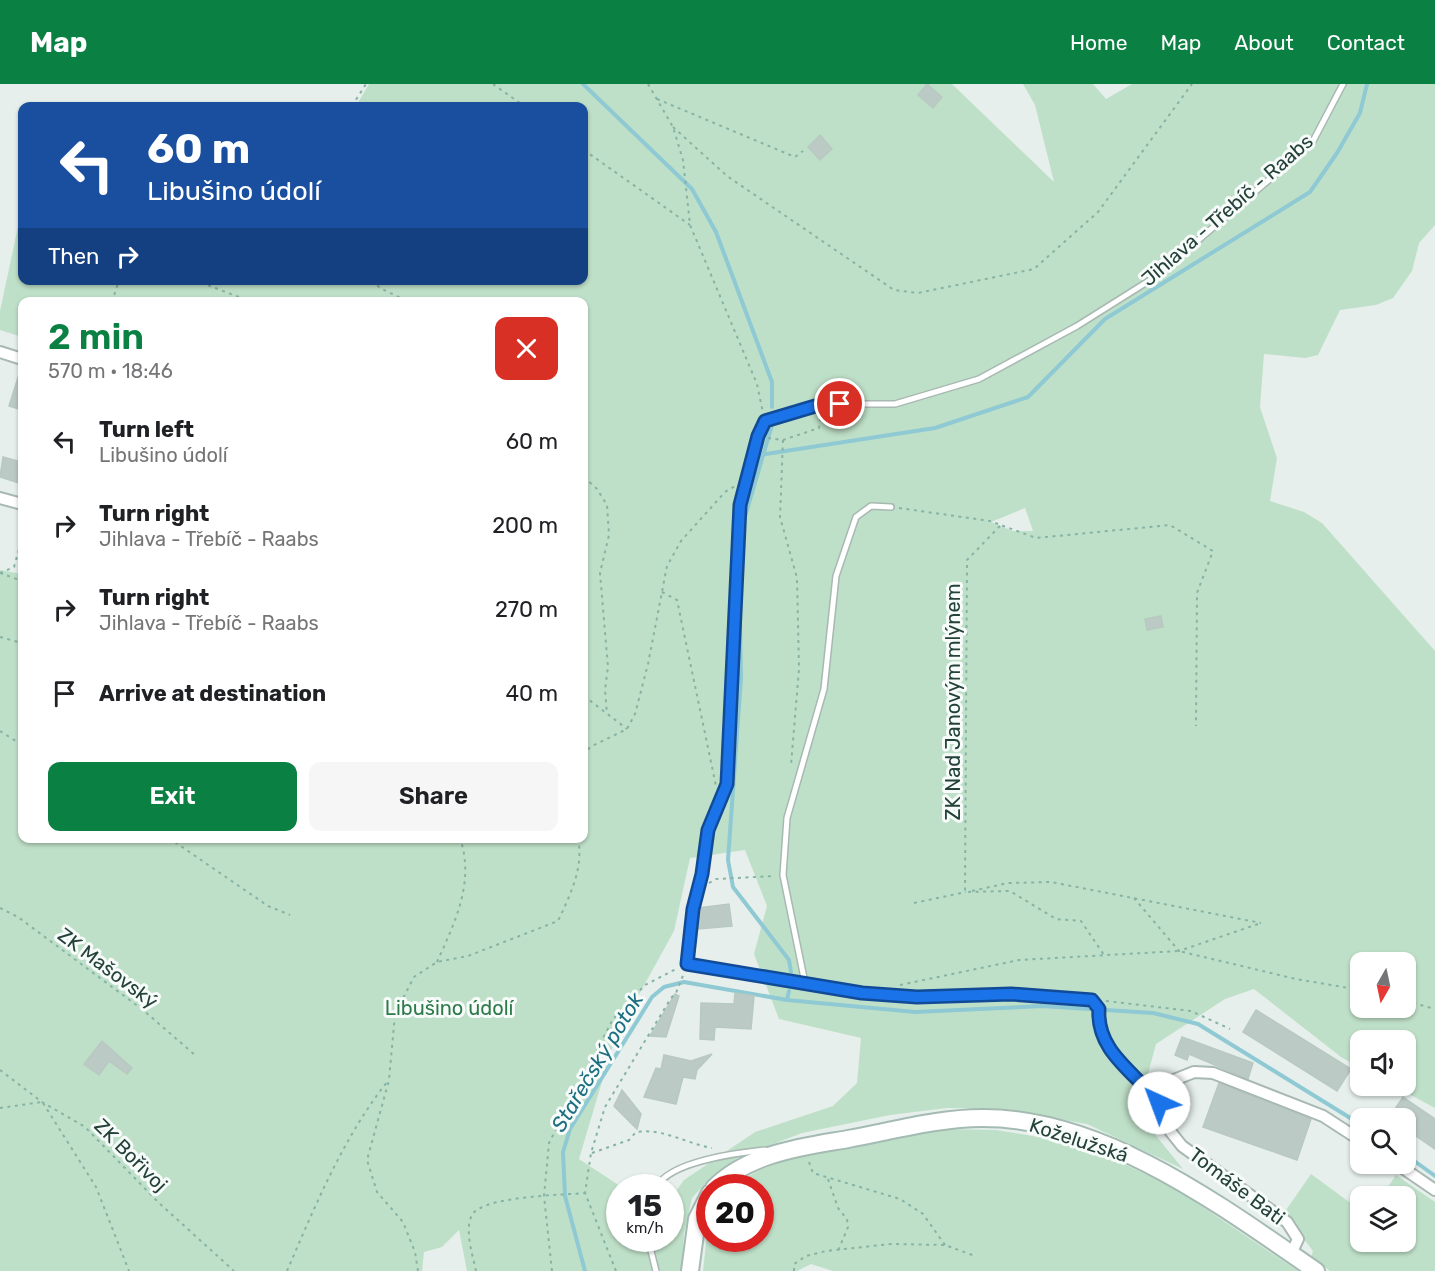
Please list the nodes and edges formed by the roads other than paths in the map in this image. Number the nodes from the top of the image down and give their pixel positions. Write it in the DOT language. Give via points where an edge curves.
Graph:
graph roads {
  1 [pos="1343,84"];
  2 [pos="0,352"];
  3 [pos="18,358"];
  4 [pos="0,498"];
  5 [pos="18,503"];
  6 [pos="891,507"];
  7 [pos="805,983"];
  8 [pos="1159,1103"];
  9 [pos="1350,1134"];
  10 [pos="805,1147"];
  11 [pos="669,1174"];
  12 [pos="736,1174"];
  13 [pos="1412,1174"];
  14 [pos="1435,1190"];
  15 [pos="696,1226"];
  16 [pos="651,1252"];
  17 [pos="1291,1254"];
  18 [pos="656,1271"];
  19 [pos="690,1271"];
  20 [pos="1316,1271"];
  1 -- 7 [label="lane, Jihlava - Třebíč - Raabs" via="1312,143 1155,277 1077,326 980,379 895,404 822,404 765,421 740,505 727,784 708,830 687,964"];
  2 -- 3 [label="street"];
  4 -- 5 [label="street"];
  6 -- 7 [label="lane" via="871,506 856,517 836,576 824,689 787,818 783,875"];
  7 -- 8 [label="lane" via="917,997 1011,994 1092,1000 1099,1009 1098,1018 1112,1053"];
  8 -- 9 [label="street" via="1162,1091 1174,1080 1194,1072 1214,1073 1323,1116"];
  8 -- 17 [label="street, Tomáše Bati" via="1166,1126 1182,1146 1287,1222 1298,1239"];
  10 -- 11 [label="lane" via="738,1153"];
  10 -- 12 [label="main road, Koželužská" via="759,1159"];
  10 -- 17 [label="main road, Koželužská" via="966,1119 1041,1125 1145,1163"];
  13 -- 14 [label="street"];
  15 -- 19 [label="main road"];
  16 -- 18 [label="lane"];
  17 -- 20 [label="main road, Koželužská"];
}
